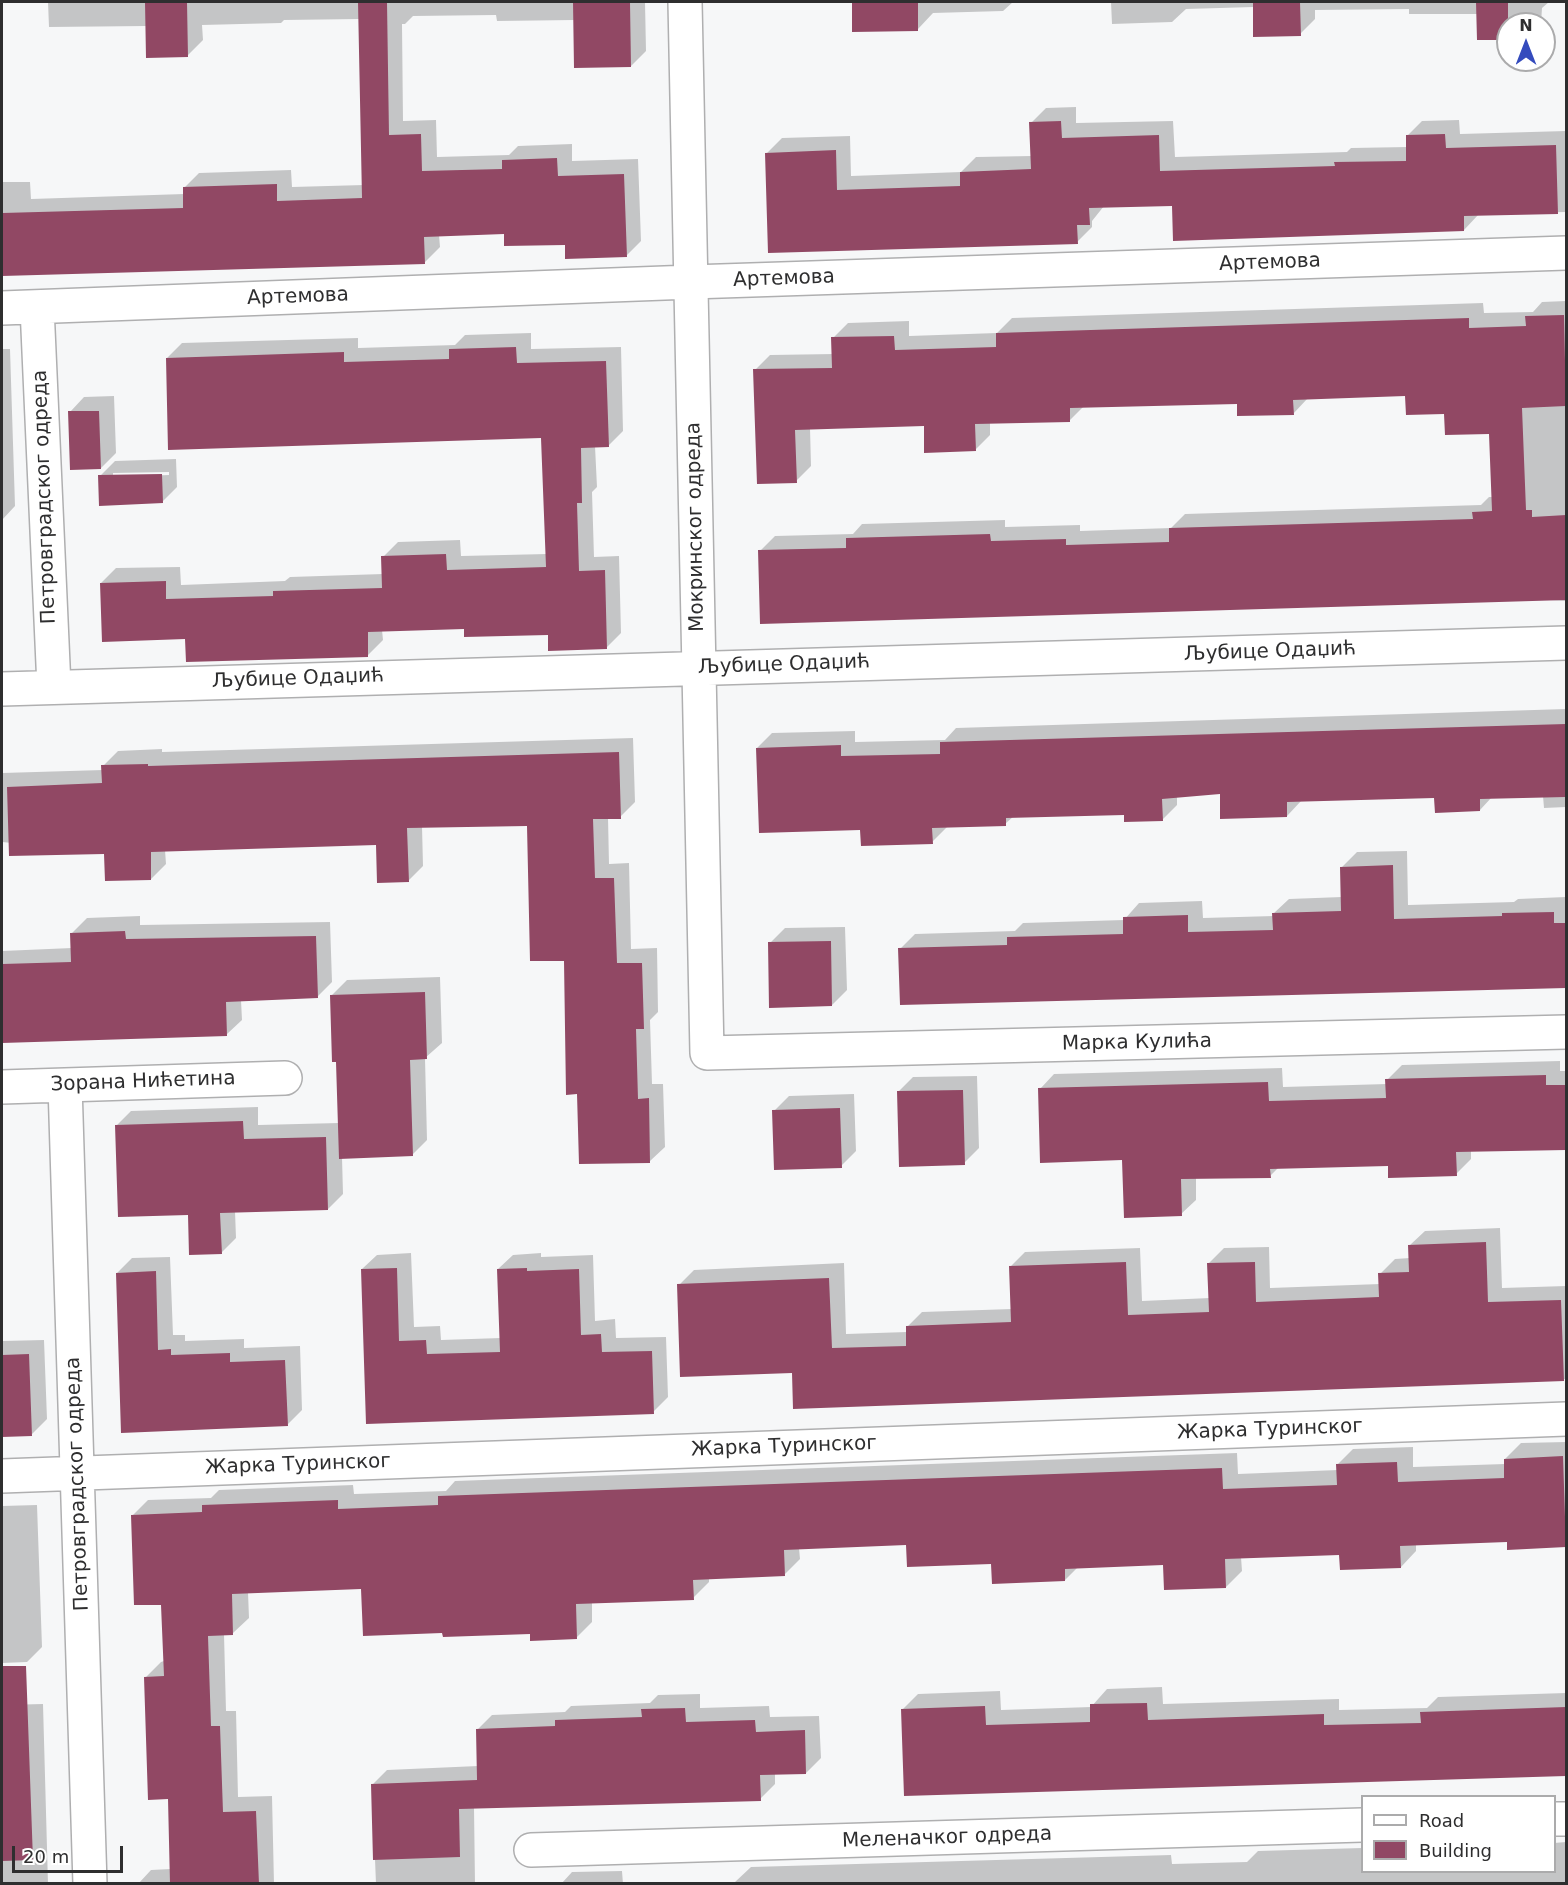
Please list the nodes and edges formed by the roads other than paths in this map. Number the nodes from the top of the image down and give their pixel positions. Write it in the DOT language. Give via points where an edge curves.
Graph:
graph roads {
  1 [pos="685,2"];
  2 [pos="1566,254"];
  3 [pos="691,282"];
  4 [pos="37,307"];
  5 [pos="2,308"];
  6 [pos="1566,643"];
  7 [pos="699,668"];
  8 [pos="54,687"];
  9 [pos="2,689"];
  10 [pos="1566,1032"];
  11 [pos="707,1053"];
  12 [pos="285,1078"];
  13 [pos="65,1085"];
  14 [pos="2,1087"];
  15 [pos="1566,1419"];
  16 [pos="78,1473"];
  17 [pos="2,1476"];
  18 [pos="1361,1825"];
  19 [pos="531,1850"];
  20 [pos="90,1884"];
  1 -- 3 [label="street, Мокринског одреда"];
  2 -- 3 [label="street, Артемова"];
  3 -- 4 [label="street, Артемова"];
  3 -- 7 [label="street, Мокринског одреда"];
  4 -- 5 [label="street, Артемова"];
  4 -- 8 [label="street, Петровградског одреда"];
  6 -- 7 [label="street, Љубице Одаџић"];
  7 -- 8 [label="street, Љубице Одаџић"];
  7 -- 11 [label="street, Мокринског одреда"];
  8 -- 9 [label="street, Љубице Одаџић"];
  10 -- 11 [label="street, Марка Кулића"];
  12 -- 13 [label="street, Зорана Нићетина"];
  13 -- 14 [label="street, Зорана Нићетина"];
  13 -- 16 [label="street, Петровградског одреда"];
  15 -- 16 [label="street, Жарка Туринског"];
  16 -- 17 [label="street, Жарка Туринског"];
  16 -- 20 [label="street, Петровградског одреда"];
  18 -- 19 [label="street, Меленачког одреда"];
}
